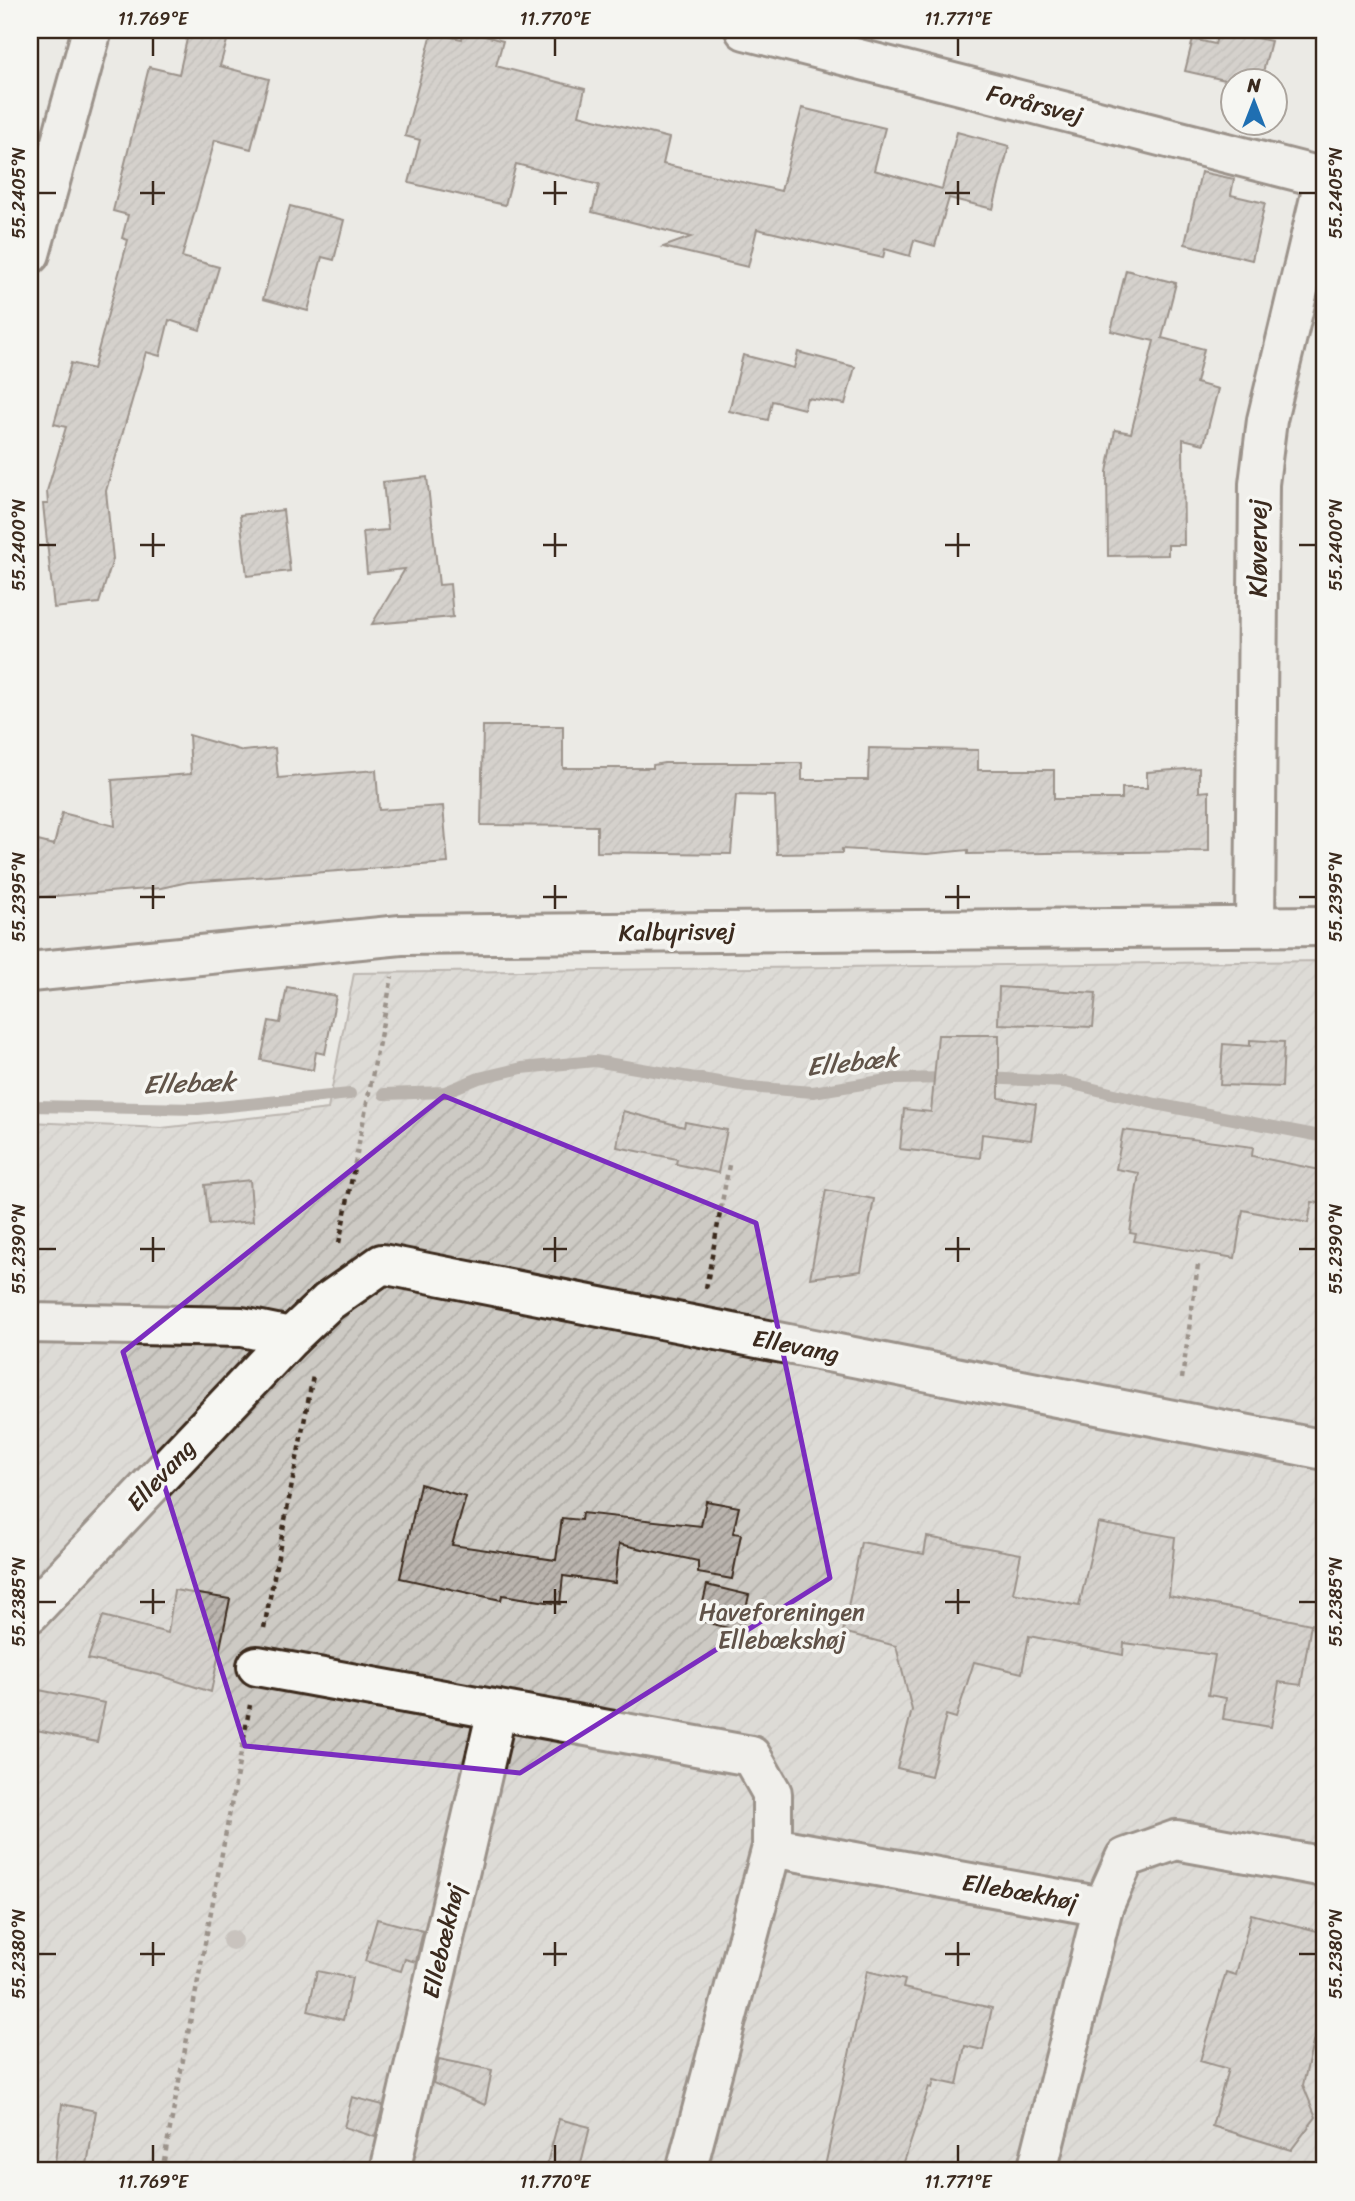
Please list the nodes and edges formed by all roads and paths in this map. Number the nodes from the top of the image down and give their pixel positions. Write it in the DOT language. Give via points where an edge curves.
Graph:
graph roads {
  1 [pos="92,30"];
  2 [pos="745,30"];
  3 [pos="1325,178"];
  4 [pos="30,254"];
  5 [pos="1255,926"];
  6 [pos="1325,926"];
  7 [pos="401,935"];
  8 [pos="30,972"];
  9 [pos="729,1165"];
  10 [pos="1198,1265"];
  11 [pos="704,1297"];
  12 [pos="328,1301"];
  13 [pos="30,1323"];
  14 [pos="291,1337"];
  15 [pos="315,1369"];
  16 [pos="1182,1379"];
  17 [pos="1325,1450"];
  18 [pos="30,1614"];
  19 [pos="257,1666"];
  20 [pos="497,1710"];
  21 [pos="772,1847"];
  22 [pos="1325,1867"];
  23 [pos="1103,1907"];
  24 [pos="162,2171"];
  25 [pos="390,2171"];
  26 [pos="686,2171"];
  27 [pos="1037,2171"];
  1 -- 4 [label="street"];
  2 -- 3 [label="street, Forårsvej"];
  3 -- 5 [label="street, Kløvervej" via="1267,420 1259,484"];
  5 -- 6 [label="street, Kalbyrisvej"];
  5 -- 7 [label="street, Kalbyrisvej"];
  7 -- 8 [label="street, Kalbyrisvej"];
  7 -- 12 [label="path"];
  9 -- 11 [label="path"];
  10 -- 16 [label="path"];
  12 -- 14 [label="street, Ellevang"];
  12 -- 17 [label="street, Ellevang" via="382,1264"];
  13 -- 14 [label="street" via="242,1327"];
  14 -- 18 [label="street, Ellevang"];
  15 -- 19 [label="path"];
  19 -- 20 [label="street"];
  19 -- 24 [label="path"];
  20 -- 21 [label="street" via="751,1756 772,1793"];
  20 -- 25 [label="street, Ellebækhøj"];
  21 -- 23 [label="street, Ellebækhøj"];
  21 -- 26 [label="street"];
  22 -- 23 [label="street, Ellebækhøj" via="1177,1840 1125,1858"];
  23 -- 27 [label="street, Ellebækhøj"];
}
